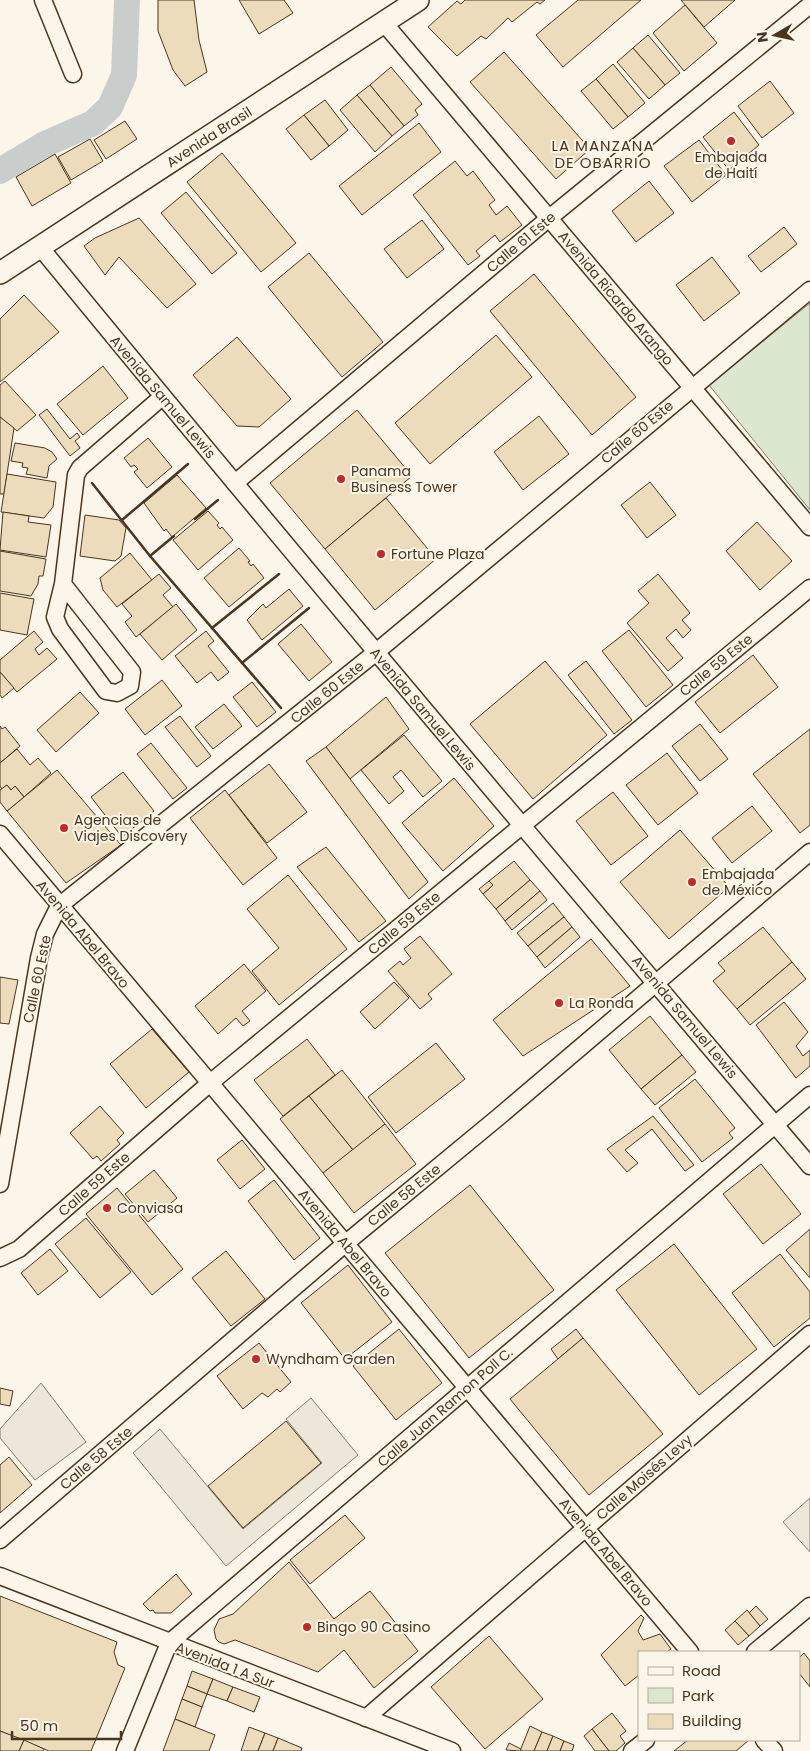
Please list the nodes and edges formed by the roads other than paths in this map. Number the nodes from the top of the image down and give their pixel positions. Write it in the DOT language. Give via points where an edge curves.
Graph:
graph roads {
  1 [pos="43,0"];
  2 [pos="418,0"];
  3 [pos="810,5"];
  4 [pos="384,23"];
  5 [pos="73,74"];
  6 [pos="548,219"];
  7 [pos="40,247"];
  8 [pos="0,273"];
  9 [pos="810,290"];
  10 [pos="691,387"];
  11 [pos="162,397"];
  12 [pos="235,483"];
  13 [pos="810,527"];
  14 [pos="63,584"];
  15 [pos="810,588"];
  16 [pos="375,653"];
  17 [pos="521,825"];
  18 [pos="0,834"];
  19 [pos="810,852"];
  20 [pos="59,906"];
  21 [pos="657,983"];
  22 [pos="210,1083"];
  23 [pos="810,1095"];
  24 [pos="775,1124"];
  25 [pos="810,1166"];
  26 [pos="0,1184"];
  27 [pos="346,1242"];
  28 [pos="0,1258"];
  29 [pos="810,1334"];
  30 [pos="467,1388"];
  31 [pos="586,1527"];
  32 [pos="0,1540"];
  33 [pos="0,1576"];
  34 [pos="810,1606"];
  35 [pos="169,1643"];
  36 [pos="689,1651"];
  37 [pos="756,1651"];
  38 [pos="366,1718"];
  39 [pos="645,1741"];
  40 [pos="765,1741"];
  41 [pos="125,1751"];
  42 [pos="452,1751"];
  43 [pos="632,1751"];
  44 [pos="774,1751"];
  1 -- 5 [label="street"];
  2 -- 4 [label="main road, Avenida Brasil"];
  3 -- 6 [label="street, Calle 61 Este"];
  4 -- 6 [label="street, Avenida Ricardo Arango"];
  4 -- 7 [label="main road, Avenida Brasil"];
  6 -- 10 [label="street, Avenida Ricardo Arango"];
  6 -- 12 [label="street, Calle 61 Este"];
  7 -- 8 [label="main road, Avenida Brasil"];
  7 -- 11 [label="street, Avenida Samuel Lewis"];
  9 -- 10 [label="street, Calle 60 Este"];
  10 -- 13 [label="street, Avenida Ricardo Arango"];
  10 -- 16 [label="street, Calle 60 Este"];
  11 -- 12 [label="street, Avenida Samuel Lewis"];
  11 -- 14 [label="street" via="76,475"];
  12 -- 16 [label="street, Avenida Samuel Lewis"];
  14 -- 14 [label="street" via="55,617 60,629 106,692 118,693 130,686 132,672"];
  15 -- 17 [label="street, Calle 59 Este"];
  16 -- 17 [label="street, Avenida Samuel Lewis"];
  16 -- 20 [label="street, Calle 60 Este"];
  17 -- 21 [label="street, Avenida Samuel Lewis"];
  17 -- 22 [label="street, Calle 59 Este"];
  18 -- 20 [label="street, Avenida Abel Bravo"];
  19 -- 21 [label="street, Calle 58 Este"];
  20 -- 22 [label="street, Avenida Abel Bravo"];
  20 -- 26 [label="street, Calle 60 Este" via="45,934 39,958"];
  21 -- 24 [label="street, Avenida Samuel Lewis"];
  21 -- 27 [label="street, Calle 58 Este"];
  22 -- 27 [label="street, Avenida Abel Bravo"];
  22 -- 28 [label="street, Calle 59 Este" via="19,1249"];
  23 -- 24 [label="street, Calle Juan Ramon Poll C."];
  24 -- 25 [label="street, Avenida Samuel Lewis"];
  24 -- 30 [label="street, Calle Juan Ramon Poll C."];
  27 -- 30 [label="street, Avenida Abel Bravo"];
  27 -- 32 [label="street, Calle 58 Este"];
  29 -- 31 [label="street, Calle Moisés Levy"];
  30 -- 31 [label="street, Avenida Abel Bravo"];
  30 -- 35 [label="street, Calle Juan Ramon Poll C."];
  31 -- 36 [label="street, Avenida Abel Bravo"];
  31 -- 38 [label="street, Calle Moisés Levy"];
  33 -- 35 [label="street, Avenida 1 A Sur"];
  34 -- 37 [label="street"];
  35 -- 38 [label="street, Avenida 1 A Sur"];
  35 -- 41 [label="street, Calle Juan Ramon Poll C."];
  38 -- 42 [label="street, Avenida 1 A Sur"];
  39 -- 43 [label="street"];
  40 -- 44 [label="street"];
}
